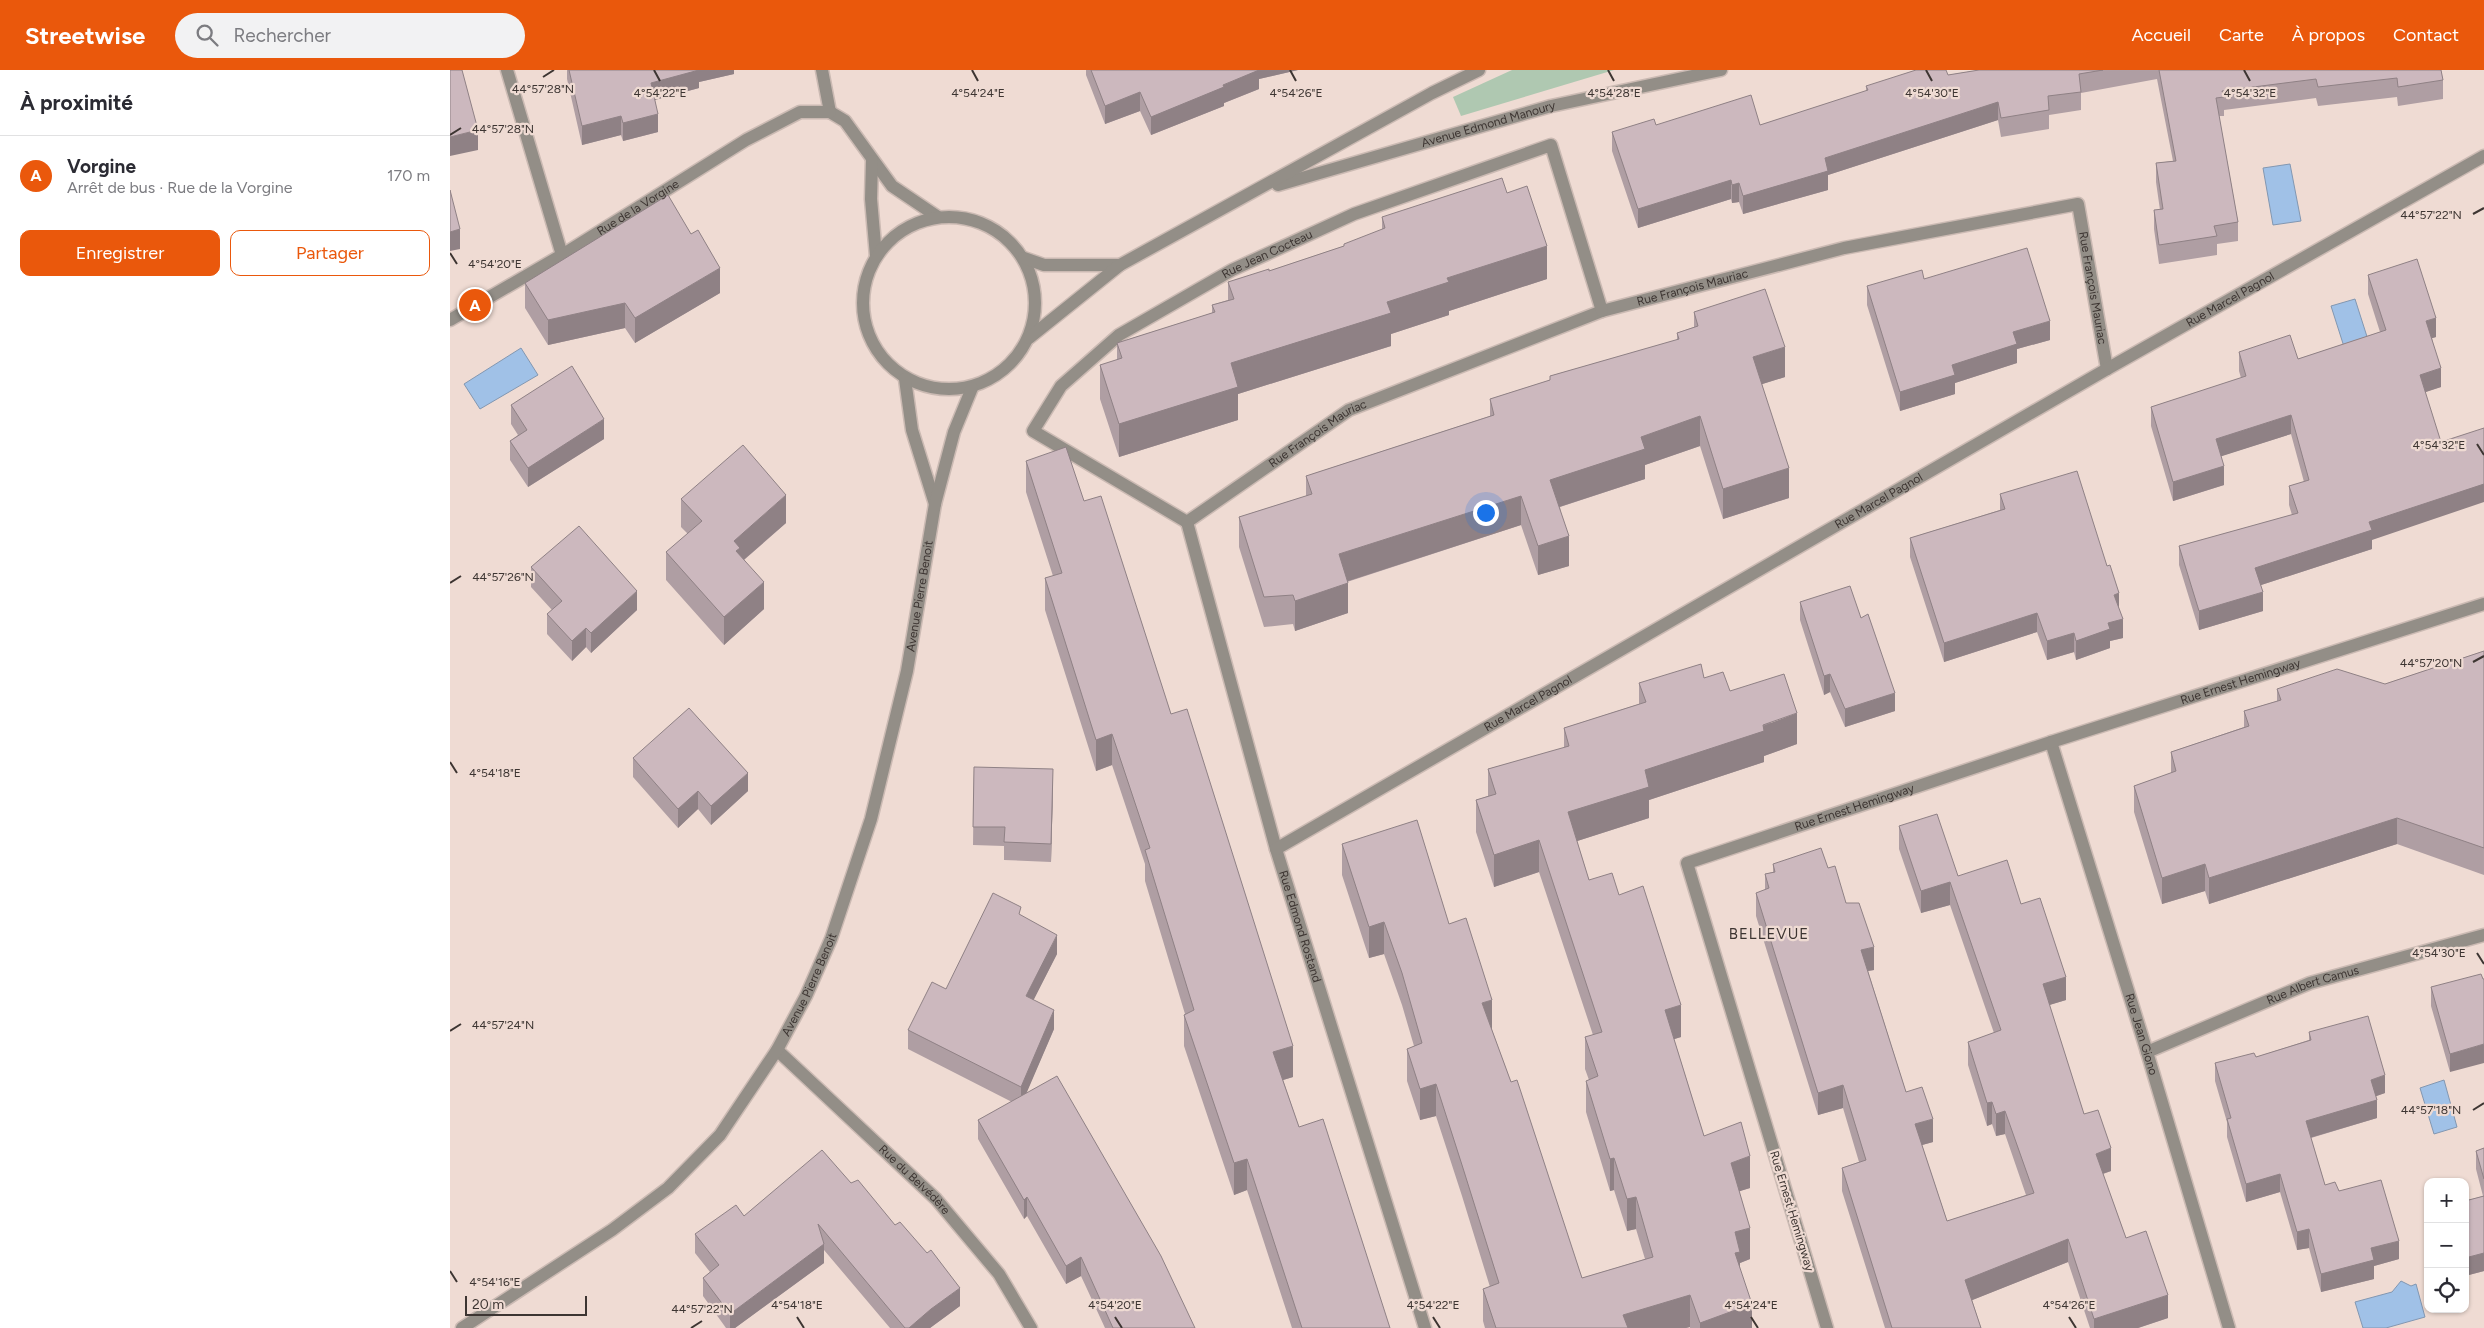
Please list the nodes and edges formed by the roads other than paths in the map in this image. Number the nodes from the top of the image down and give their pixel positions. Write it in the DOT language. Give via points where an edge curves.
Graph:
graph roads {
  1 [pos="508,70"];
  2 [pos="822,70"];
  3 [pos="1479,70"];
  4 [pos="1721,70"];
  5 [pos="830,112"];
  6 [pos="2484,156"];
  7 [pos="872,161"];
  8 [pos="1257,191"];
  9 [pos="938,217"];
  10 [pos="562,255"];
  11 [pos="876,256"];
  12 [pos="1024,258"];
  13 [pos="1120,265"];
  14 [pos="1602,310"];
  15 [pos="450,320"];
  16 [pos="1029,338"];
  17 [pos="2107,369"];
  18 [pos="905,379"];
  19 [pos="972,388"];
  20 [pos="935,504"];
  21 [pos="1187,522"];
  22 [pos="2484,604"];
  23 [pos="2051,742"];
  24 [pos="1276,849"];
  25 [pos="2484,934"];
  26 [pos="777,1050"];
  27 [pos="2147,1052"];
  28 [pos="462,1328"];
  29 [pos="1031,1328"];
  30 [pos="1425,1328"];
  31 [pos="1827,1328"];
  32 [pos="2229,1328"];
  1 -- 10 [label="street"];
  2 -- 5 [label="street"];
  3 -- 8 [label="street, Avenue Edmond Manoury"];
  4 -- 8 [label="street, Avenue Edmond Manoury" via="1551,106"];
  5 -- 7 [label="street" via="845,121"];
  5 -- 10 [label="street, Rue de la Vorgine" via="800,112 746,140"];
  6 -- 17 [label="street, Rue Marcel Pagnol"];
  7 -- 9 [label="street" via="892,186"];
  7 -- 11 [label="street" via="871,199"];
  8 -- 13 [label="street, Avenue Edmond Manoury"];
  9 -- 11 [label="street" via="914,224"];
  9 -- 12 [label="street" via="963,217 987,225 1008,239"];
  10 -- 15 [label="street, Rue de la Vorgine"];
  11 -- 18 [label="street" via="864,281 862,310 868,337 883,361"];
  12 -- 13 [label="street, Avenue Edmond Manoury" via="1044,265"];
  12 -- 16 [label="street" via="1034,284 1036,312"];
  13 -- 16 [label="street, Avenue Edmond Manoury"];
  14 -- 17 [label="street, Rue François Mauriac" via="1844,248 2078,204"];
  14 -- 21 [label="street, Rue François Mauriac" via="1349,410"];
  14 -- 21 [label="street, Rue Jean Cocteau" via="1551,145 1354,214 1232,270 1120,335 1061,386 1033,432"];
  16 -- 19 [label="street" via="1015,360 995,377"];
  17 -- 24 [label="street, Rue Marcel Pagnol"];
  18 -- 19 [label="street" via="926,388"];
  18 -- 20 [label="street, Avenue Pierre Benoit" via="912,430"];
  19 -- 20 [label="street, Avenue Pierre Benoit" via="954,432"];
  20 -- 26 [label="street, Avenue Pierre Benoit" via="907,671 870,818 831,939"];
  21 -- 24 [label="street, Rue Edmond Rostand"];
  22 -- 23 [label="street, Rue Ernest Hemingway"];
  23 -- 27 [label="street, Rue Jean Giono"];
  23 -- 31 [label="street, Rue Ernest Hemingway" via="1688,863"];
  24 -- 30 [label="street, Rue Edmond Rostand"];
  25 -- 27 [label="street, Rue Albert Camus" via="2310,983"];
  26 -- 28 [label="street, Avenue Pierre Benoit" via="720,1135 668,1188 612,1230"];
  26 -- 29 [label="street, Rue du Belvédère" via="936,1199 1000,1274"];
  27 -- 32 [label="street, Rue Jean Giono"];
}
